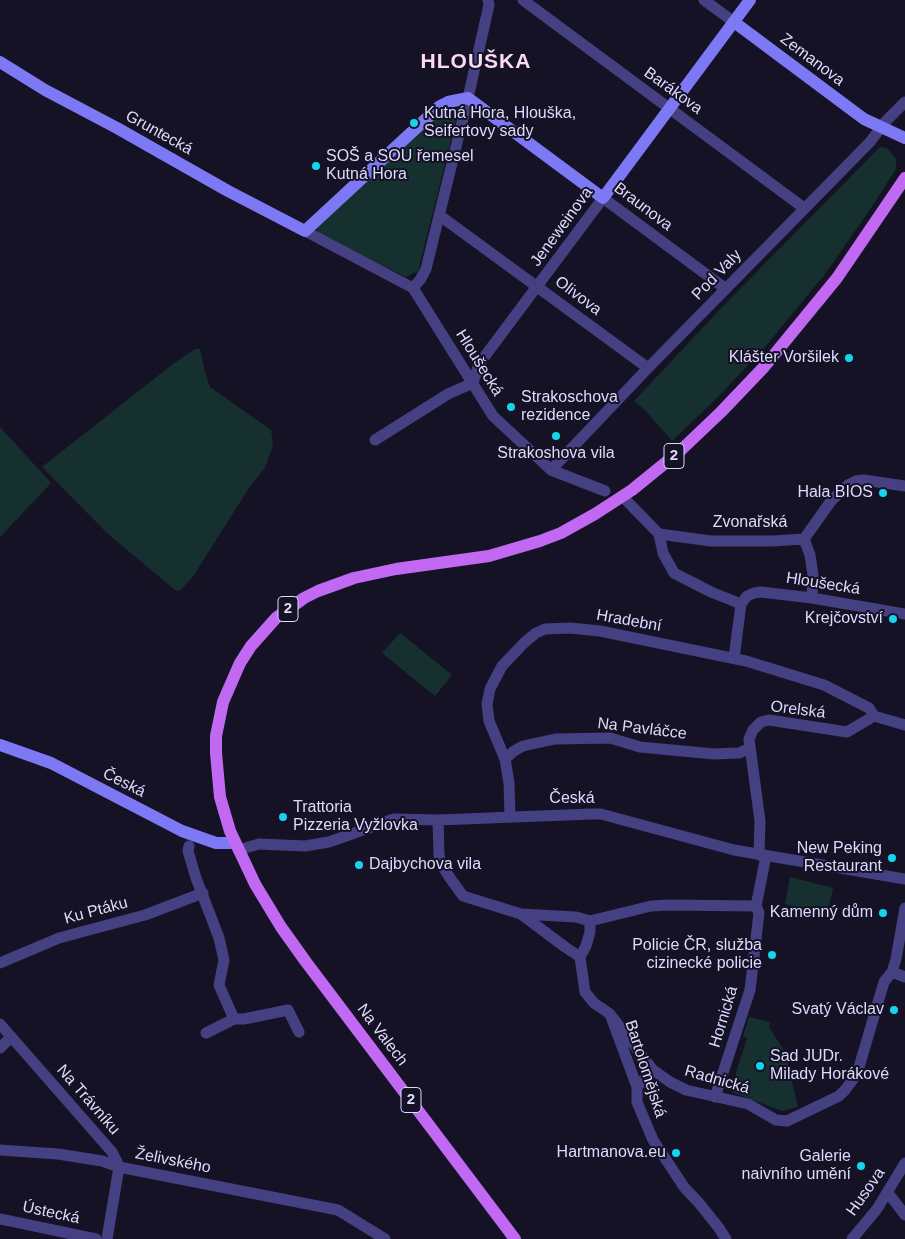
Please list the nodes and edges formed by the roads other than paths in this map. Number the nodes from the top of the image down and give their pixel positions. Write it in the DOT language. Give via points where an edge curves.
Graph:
graph roads {
  1 [pos="488,0"];
  2 [pos="523,0"];
  3 [pos="704,0"];
  4 [pos="750,0"];
  5 [pos="734,22"];
  6 [pos="0,62"];
  7 [pos="468,98"];
  8 [pos="905,102"];
  9 [pos="669,109"];
  10 [pos="881,128"];
  11 [pos="905,138"];
  12 [pos="905,178"];
  13 [pos="603,198"];
  14 [pos="804,208"];
  15 [pos="439,215"];
  16 [pos="305,231"];
  17 [pos="538,286"];
  18 [pos="413,288"];
  19 [pos="726,289"];
  20 [pos="648,368"];
  21 [pos="473,383"];
  22 [pos="374,440"];
  23 [pos="551,470"];
  24 [pos="905,486"];
  25 [pos="605,491"];
  26 [pos="623,497"];
  27 [pos="659,534"];
  28 [pos="804,539"];
  29 [pos="812,598"];
  30 [pos="741,604"];
  31 [pos="905,614"];
  32 [pos="734,658"];
  33 [pos="874,716"];
  34 [pos="905,725"];
  35 [pos="0,745"];
  36 [pos="750,748"];
  37 [pos="505,759"];
  38 [pos="510,816"];
  39 [pos="438,820"];
  40 [pos="188,846"];
  41 [pos="237,846"];
  42 [pos="763,856"];
  43 [pos="905,880"];
  44 [pos="203,893"];
  45 [pos="756,906"];
  46 [pos="905,908"];
  47 [pos="521,914"];
  48 [pos="590,921"];
  49 [pos="580,957"];
  50 [pos="0,963"];
  51 [pos="892,972"];
  52 [pos="905,977"];
  53 [pos="610,1014"];
  54 [pos="234,1019"];
  55 [pos="0,1024"];
  56 [pos="299,1032"];
  57 [pos="206,1033"];
  58 [pos="11,1037"];
  59 [pos="0,1048"];
  60 [pos="653,1070"];
  61 [pos="637,1087"];
  62 [pos="715,1097"];
  63 [pos="0,1150"];
  64 [pos="905,1163"];
  65 [pos="119,1167"];
  66 [pos="888,1193"];
  67 [pos="905,1215"];
  68 [pos="0,1219"];
  69 [pos="96,1239"];
  70 [pos="107,1239"];
  71 [pos="384,1239"];
  72 [pos="515,1239"];
  73 [pos="726,1239"];
  74 [pos="852,1239"];
  1 -- 7 [label="street"];
  2 -- 9 [label="street, Barákova"];
  3 -- 5 [label="street, Zemanova"];
  4 -- 5 [label="street, Jeneweinova"];
  5 -- 9 [label="street, Jeneweinova"];
  5 -- 10 [label="street, Zemanova" via="864,119"];
  6 -- 16 [label="street, Gruntecká" via="45,90"];
  7 -- 13 [label="street, Braunova"];
  7 -- 15 [label="street"];
  7 -- 16 [label="street" via="440,106"];
  8 -- 10 [label="street, Pod Valy"];
  9 -- 13 [label="street, Jeneweinova"];
  9 -- 14 [label="street, Barákova"];
  10 -- 11 [label="street, Zemanova"];
  10 -- 14 [label="street, Pod Valy"];
  12 -- 26 [label="main road, 2" via="816,305 764,367 680,451"];
  13 -- 17 [label="street, Jeneweinova"];
  13 -- 19 [label="street, Braunova"];
  14 -- 19 [label="street, Pod Valy"];
  15 -- 17 [label="street, Olivova"];
  15 -- 18 [label="street" via="426,268"];
  16 -- 18 [label="street"];
  17 -- 20 [label="street, Olivova"];
  17 -- 21 [label="street, Jeneweinova" via="479,364"];
  18 -- 21 [label="street, Hloušecká"];
  19 -- 20 [label="street, Pod Valy"];
  20 -- 23 [label="street, Pod Valy"];
  21 -- 22 [label="street" via="448,394"];
  21 -- 23 [label="street, Hloušecká" via="493,416"];
  23 -- 25 [label="street, Hloušecká"];
  24 -- 28 [label="street, Zvonařská" via="864,480 848,485 831,501"];
  26 -- 27 [label="street"];
  26 -- 41 [label="main road, 2" via="561,533 540,541 489,556 354,578 304,598 276,618 255,640 240,663 218,722 218,783 223,809"];
  27 -- 28 [label="street, Zvonařská" via="711,540 773,542"];
  27 -- 30 [label="street" via="663,553 674,573"];
  28 -- 29 [label="street" via="813,575"];
  29 -- 30 [label="street, Hloušecká" via="754,592"];
  29 -- 31 [label="street, Hloušecká"];
  30 -- 32 [label="street"];
  32 -- 33 [label="street, Hradební" via="824,685 869,708"];
  32 -- 37 [label="street, Hradební" via="600,631 570,628 546,629 536,633 502,666 490,689 487,704 489,721"];
  33 -- 34 [label="street, Hradební"];
  33 -- 36 [label="street, Orelská" via="847,732 776,721 761,722 749,739"];
  35 -- 41 [label="street, Česká" via="51,763 182,831 216,843"];
  36 -- 37 [label="street, Na Pavláčce" via="739,753 714,754 640,747 610,738 555,738 523,746"];
  36 -- 42 [label="street, Orelská"];
  37 -- 38 [label="street, Hradební"];
  38 -- 39 [label="street, Česká"];
  38 -- 42 [label="street, Česká" via="601,814"];
  39 -- 41 [label="street, Česká" via="394,819 329,842 305,846"];
  39 -- 47 [label="street" via="440,862 464,896"];
  40 -- 44 [label="street"];
  41 -- 72 [label="main road, Na Valech / 2" via="269,907 306,962"];
  42 -- 43 [label="street, Česká"];
  42 -- 45 [label="street, Hornická"];
  44 -- 50 [label="street, Ku Ptáku" via="145,915 59,938"];
  44 -- 54 [label="street" via="224,960 219,985"];
  45 -- 48 [label="street" via="659,905"];
  45 -- 62 [label="street, Hornická" via="760,913 750,990"];
  46 -- 51 [label="street, Radnická"];
  47 -- 48 [label="street" via="576,917"];
  47 -- 49 [label="street"];
  48 -- 49 [label="street" via="588,939"];
  49 -- 53 [label="street, Bartolomějská" via="585,992"];
  51 -- 52 [label="street"];
  51 -- 62 [label="street, Radnická" via="884,982 857,1074 838,1096 787,1121 776,1120 748,1104"];
  53 -- 60 [label="street, Radnická"];
  53 -- 61 [label="street, Bartolomějská"];
  54 -- 56 [label="street" via="288,1010"];
  54 -- 57 [label="street"];
  55 -- 58 [label="street, Na Trávníku"];
  58 -- 59 [label="street"];
  58 -- 65 [label="street, Na Trávníku" via="112,1152"];
  60 -- 61 [label="street"];
  60 -- 62 [label="street, Radnická" via="678,1087"];
  61 -- 73 [label="street, Bartolomějská" via="637,1102 652,1140 684,1187"];
  63 -- 65 [label="street, Želivského" via="58,1154"];
  64 -- 66 [label="street, Husova"];
  65 -- 70 [label="street"];
  65 -- 71 [label="street, Želivského" via="338,1210"];
  66 -- 67 [label="street"];
  66 -- 74 [label="street, Husova"];
  68 -- 69 [label="street, Ústecká"];
}
